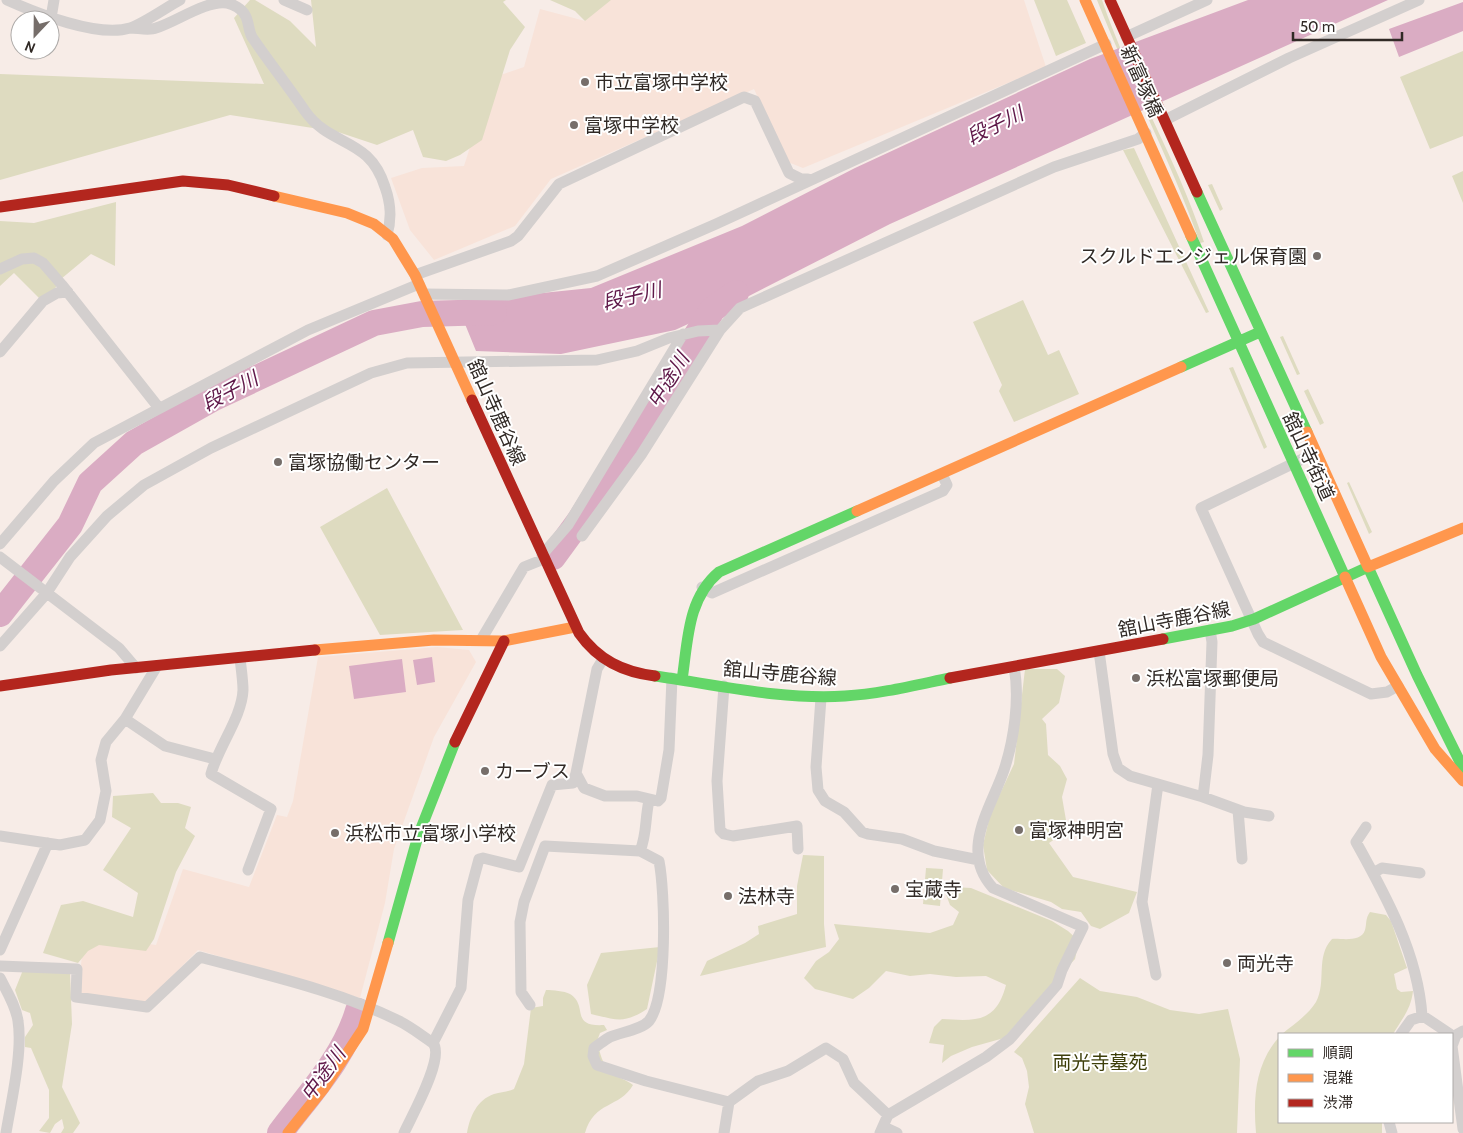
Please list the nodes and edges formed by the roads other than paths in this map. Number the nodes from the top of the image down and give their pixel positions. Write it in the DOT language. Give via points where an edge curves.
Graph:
graph roads {
  1 [pos="7,0"];
  2 [pos="180,0"];
  3 [pos="284,0"];
  4 [pos="1085,0"];
  5 [pos="1110,0"];
  6 [pos="1207,0"];
  7 [pos="1419,0"];
  8 [pos="31,10"];
  9 [pos="307,10"];
  10 [pos="60,20"];
  11 [pos="130,28"];
  12 [pos="1126,37"];
  13 [pos="1106,44"];
  14 [pos="1166,120"];
  15 [pos="1146,133"];
  16 [pos="810,179"];
  17 [pos="0,207"];
  18 [pos="387,235"];
  19 [pos="0,270"];
  20 [pos="419,284"];
  21 [pos="68,292"];
  22 [pos="720,330"];
  23 [pos="1260,332"];
  24 [pos="683,334"];
  25 [pos="1238,342"];
  26 [pos="0,352"];
  27 [pos="456,363"];
  28 [pos="159,408"];
  29 [pos="1315,452"];
  30 [pos="1293,463"];
  31 [pos="942,474"];
  32 [pos="1463,528"];
  33 [pos="582,536"];
  34 [pos="0,544"];
  35 [pos="0,557"];
  36 [pos="545,561"];
  37 [pos="1368,567"];
  38 [pos="1345,577"];
  39 [pos="702,587"];
  40 [pos="43,591"];
  41 [pos="1252,620"];
  42 [pos="575,628"];
  43 [pos="1210,630"];
  44 [pos="481,640"];
  45 [pos="504,641"];
  46 [pos="0,646"];
  47 [pos="1099,651"];
  48 [pos="240,658"];
  49 [pos="603,659"];
  50 [pos="157,666"];
  51 [pos="1014,667"];
  52 [pos="136,668"];
  53 [pos="677,679"];
  54 [pos="0,686"];
  55 [pos="724,686"];
  56 [pos="1398,686"];
  57 [pos="822,698"];
  58 [pos="125,719"];
  59 [pos="215,759"];
  60 [pos="1463,768"];
  61 [pos="576,773"];
  62 [pos="1463,781"];
  63 [pos="1158,784"];
  64 [pos="1203,797"];
  65 [pos="649,801"];
  66 [pos="1238,810"];
  67 [pos="1269,816"];
  68 [pos="1366,827"];
  69 [pos="0,836"];
  70 [pos="48,843"];
  71 [pos="798,849"];
  72 [pos="640,851"];
  73 [pos="1242,859"];
  74 [pos="979,860"];
  75 [pos="248,870"];
  76 [pos="1373,873"];
  77 [pos="1420,873"];
  78 [pos="0,950"];
  79 [pos="0,966"];
  80 [pos="1156,975"];
  81 [pos="0,978"];
  82 [pos="530,1004"];
  83 [pos="370,1008"];
  84 [pos="1422,1016"];
  85 [pos="1402,1033"];
  86 [pos="1455,1034"];
  87 [pos="433,1042"];
  88 [pos="1453,1054"];
  89 [pos="729,1102"];
  90 [pos="888,1115"];
  91 [pos="1463,1129"];
  92 [pos="882,1130"];
  93 [pos="6,1133"];
  94 [pos="288,1133"];
  95 [pos="404,1133"];
  96 [pos="724,1133"];
  97 [pos="897,1133"];
  1 -- 8 [label="street"];
  2 -- 11 [label="street"];
  3 -- 9 [label="street"];
  4 -- 13 [label="street"];
  5 -- 12 [label="street"];
  6 -- 12 [label="street"];
  7 -- 14 [label="street" via="1307,50"];
  10 -- 11 [label="street" via="83,26"];
  11 -- 18 [label="street" via="155,29 209,4 225,2 236,6 246,15 251,35 308,115 333,137 352,144 371,158 380,170 391,211"];
  12 -- 14 [label="street, 新富塚橋"];
  13 -- 15 [label="street, 新富塚橋"];
  13 -- 16 [label="street"];
  14 -- 23 [label="street, 舘山寺街道"];
  15 -- 22 [label="street" via="1138,139 1054,167 744,306"];
  15 -- 25 [label="street, 舘山寺街道"];
  16 -- 20 [label="street" via="597,276 508,294"];
  16 -- 20 [label="street" via="789,173 758,106 755,101 744,97 559,184 512,241"];
  17 -- 18 [label="street, 舘山寺鹿谷線" via="192,182 228,185 347,213 374,224"];
  18 -- 20 [label="street, 舘山寺鹿谷線" via="404,254"];
  19 -- 21 [label="street" via="22,259 34,258 43,263"];
  20 -- 27 [label="street, 舘山寺鹿谷線"];
  20 -- 28 [label="street" via="308,330"];
  21 -- 26 [label="street" via="57,293 44,301"];
  21 -- 28 [label="street"];
  22 -- 24 [label="street"];
  22 -- 33 [label="street" via="641,454"];
  23 -- 25 [label="street"];
  23 -- 29 [label="street, 舘山寺街道"];
  24 -- 27 [label="street" via="638,351 598,360"];
  24 -- 36 [label="street"];
  25 -- 30 [label="street, 舘山寺街道"];
  25 -- 31 [label="street"];
  27 -- 36 [label="street, 舘山寺鹿谷線"];
  27 -- 40 [label="street" via="407,363 371,373 164,472 107,516"];
  28 -- 34 [label="street" via="94,443 54,481"];
  29 -- 30 [label="street"];
  29 -- 37 [label="street, 舘山寺街道"];
  30 -- 38 [label="street, 舘山寺街道"];
  30 -- 41 [label="street" via="1201,508"];
  31 -- 39 [label="street" via="719,572"];
  31 -- 39 [label="street" via="947,485 943,491 712,593"];
  32 -- 37 [label="street, 舘山寺鹿谷線"];
  35 -- 40 [label="street"];
  36 -- 42 [label="street, 舘山寺鹿谷線"];
  36 -- 44 [label="street" via="524,567"];
  37 -- 38 [label="street, 舘山寺鹿谷線"];
  37 -- 60 [label="street, 舘山寺街道"];
  38 -- 41 [label="street, 舘山寺鹿谷線"];
  38 -- 56 [label="street, 舘山寺街道" via="1381,657"];
  39 -- 53 [label="street"];
  40 -- 46 [label="street"];
  40 -- 52 [label="street" via="119,648"];
  41 -- 43 [label="street, 舘山寺鹿谷線"];
  41 -- 56 [label="street" via="1258,634 1271,647 1364,692 1379,694"];
  42 -- 45 [label="street"];
  42 -- 49 [label="street, 舘山寺鹿谷線" via="585,643"];
  43 -- 47 [label="street, 舘山寺鹿谷線"];
  43 -- 64 [label="street" via="1208,755"];
  44 -- 45 [label="street"];
  44 -- 48 [label="street" via="434,640"];
  45 -- 83 [label="street" via="456,740 421,825"];
  47 -- 51 [label="street, 舘山寺鹿谷線"];
  47 -- 63 [label="street" via="1114,761 1124,773"];
  48 -- 50 [label="street"];
  48 -- 59 [label="street" via="243,691 236,716"];
  49 -- 53 [label="street, 舘山寺鹿谷線" via="625,670"];
  49 -- 61 [label="street" via="596,669"];
  50 -- 52 [label="street"];
  50 -- 58 [label="street"];
  51 -- 57 [label="street, 舘山寺鹿谷線" via="866,694"];
  51 -- 74 [label="street" via="1015,702 1010,747 981,827"];
  52 -- 54 [label="street"];
  53 -- 55 [label="street, 舘山寺鹿谷線"];
  53 -- 65 [label="street" via="665,782 658,801"];
  55 -- 57 [label="street, 舘山寺鹿谷線"];
  55 -- 71 [label="street" via="717,784 720,830 733,836 797,826"];
  56 -- 62 [label="street, 舘山寺街道" via="1435,749"];
  57 -- 74 [label="street" via="816,767 818,790 825,801 844,812 862,832 902,839 942,853"];
  58 -- 59 [label="street" via="165,746"];
  58 -- 70 [label="street" via="106,742 101,760 106,791 100,820 85,840"];
  59 -- 75 [label="street" via="211,774 271,809"];
  61 -- 65 [label="street" via="584,788 605,796 637,796"];
  61 -- 87 [label="street" via="573,783 552,785 519,867 479,859 468,900 461,988"];
  63 -- 64 [label="street"];
  63 -- 80 [label="street" via="1142,902"];
  64 -- 66 [label="street"];
  65 -- 72 [label="street"];
  66 -- 67 [label="street"];
  66 -- 73 [label="street"];
  68 -- 76 [label="street" via="1356,842"];
  69 -- 70 [label="street"];
  70 -- 78 [label="street"];
  72 -- 82 [label="street" via="545,846 520,922 521,992"];
  72 -- 89 [label="street" via="659,861 662,876 664,955 654,1012 648,1023 608,1038 594,1048 593,1056 597,1065"];
  74 -- 90 [label="street" via="984,878 993,888 1083,927 1057,985 1010,1039 986,1057"];
  76 -- 77 [label="street" via="1382,868"];
  76 -- 84 [label="street" via="1404,938"];
  79 -- 83 [label="street" via="76,969 76,997 147,1007 200,957"];
  81 -- 93 [label="street" via="18,1021 19,1043"];
  83 -- 87 [label="street" via="399,1020"];
  83 -- 94 [label="street" via="363,1029 324,1088"];
  84 -- 85 [label="street" via="1411,1020"];
  84 -- 86 [label="street"];
  87 -- 95 [label="street" via="434,1069"];
  88 -- 91 [label="street"];
  89 -- 90 [label="street" via="758,1081 788,1070 826,1048 844,1059 854,1083"];
  89 -- 96 [label="street"];
  90 -- 92 [label="street"];
  92 -- 97 [label="street"];
}
